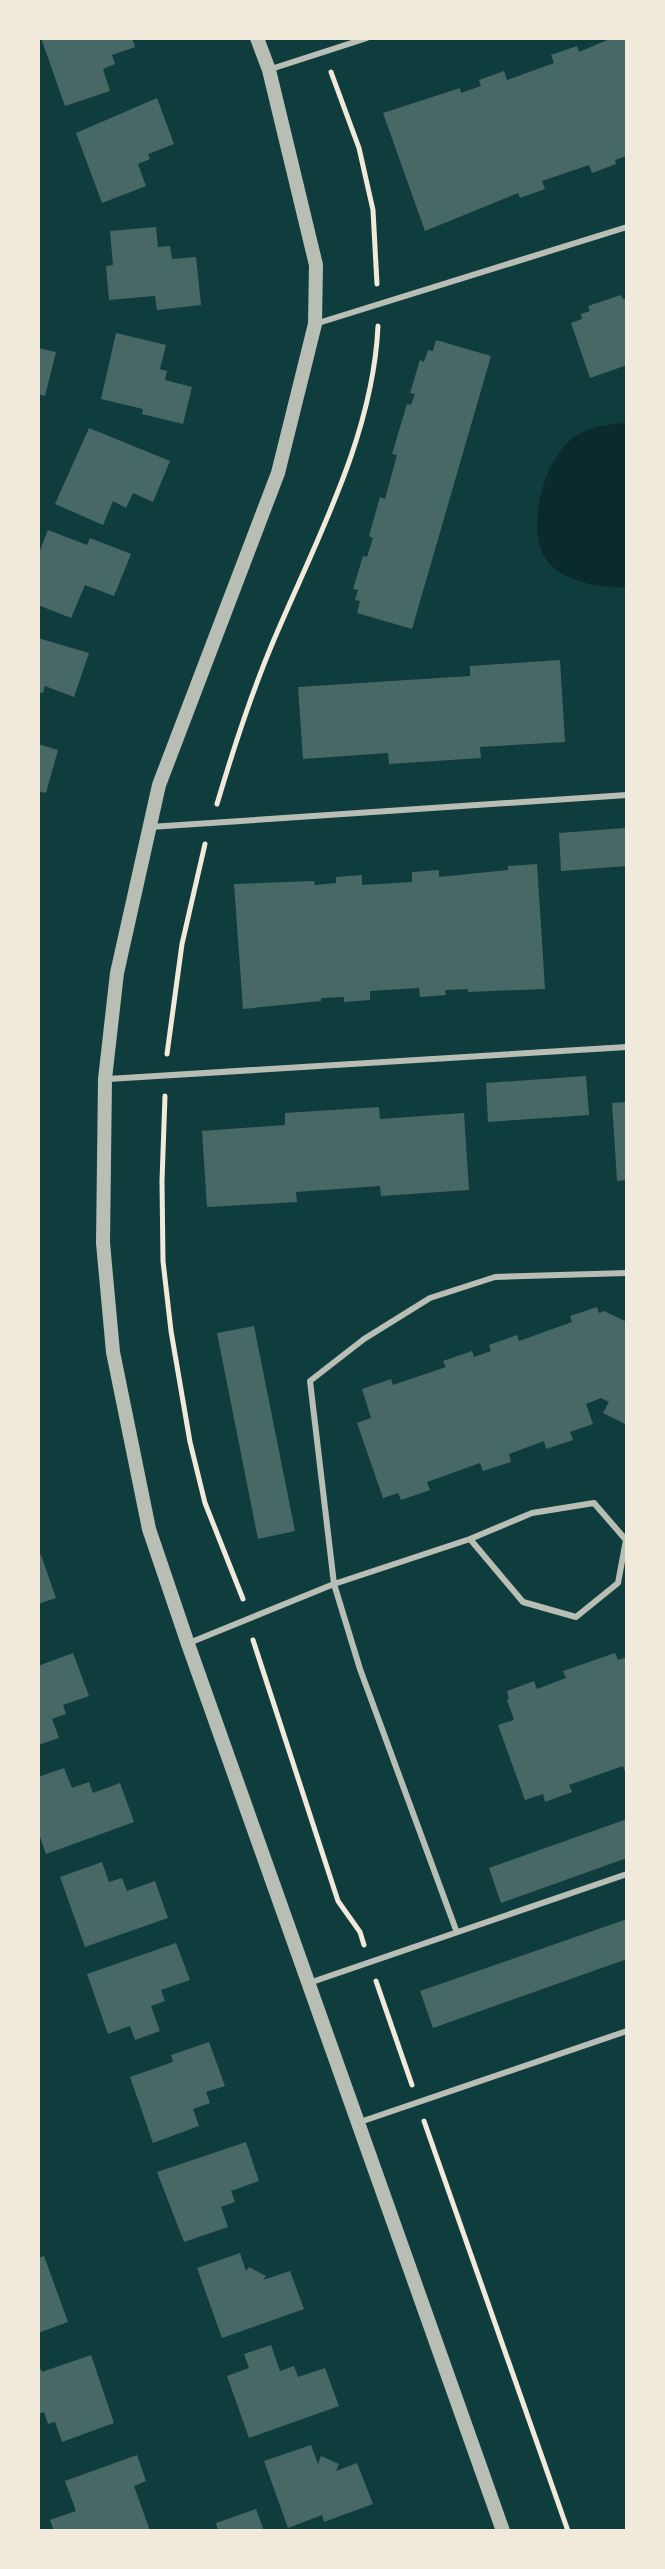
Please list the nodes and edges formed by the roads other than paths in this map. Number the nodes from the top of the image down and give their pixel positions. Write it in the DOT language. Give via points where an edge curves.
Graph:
graph roads {
  1 [pos="257,38"];
  2 [pos="367,38"];
  3 [pos="269,70"];
  4 [pos="627,227"];
  5 [pos="315,324"];
  6 [pos="627,795"];
  7 [pos="150,827"];
  8 [pos="627,1047"];
  9 [pos="105,1079"];
  10 [pos="627,1273"];
  11 [pos="470,1539"];
  12 [pos="334,1584"];
  13 [pos="188,1644"];
  14 [pos="627,1874"];
  15 [pos="456,1930"];
  16 [pos="307,1983"];
  17 [pos="627,2031"];
  18 [pos="356,2123"];
  19 [pos="503,2531"];
  1 -- 3 [label="street"];
  2 -- 3 [label="lane"];
  3 -- 5 [label="street" via="316,265"];
  4 -- 5 [label="lane"];
  5 -- 7 [label="street" via="278,473 159,785"];
  6 -- 7 [label="lane"];
  7 -- 9 [label="street" via="117,973"];
  8 -- 9 [label="lane"];
  9 -- 13 [label="street" via="103,1243 113,1352 149,1529"];
  10 -- 12 [label="lane" via="495,1277 430,1298 310,1381"];
  11 -- 11 [label="lane" via="532,1513 594,1503 626,1540 618,1583 576,1617 523,1602"];
  11 -- 12 [label="lane"];
  12 -- 13 [label="lane"];
  12 -- 15 [label="lane"];
  13 -- 16 [label="street"];
  14 -- 15 [label="lane"];
  15 -- 16 [label="lane"];
  16 -- 18 [label="street"];
  17 -- 18 [label="lane"];
  18 -- 19 [label="street"];
}
